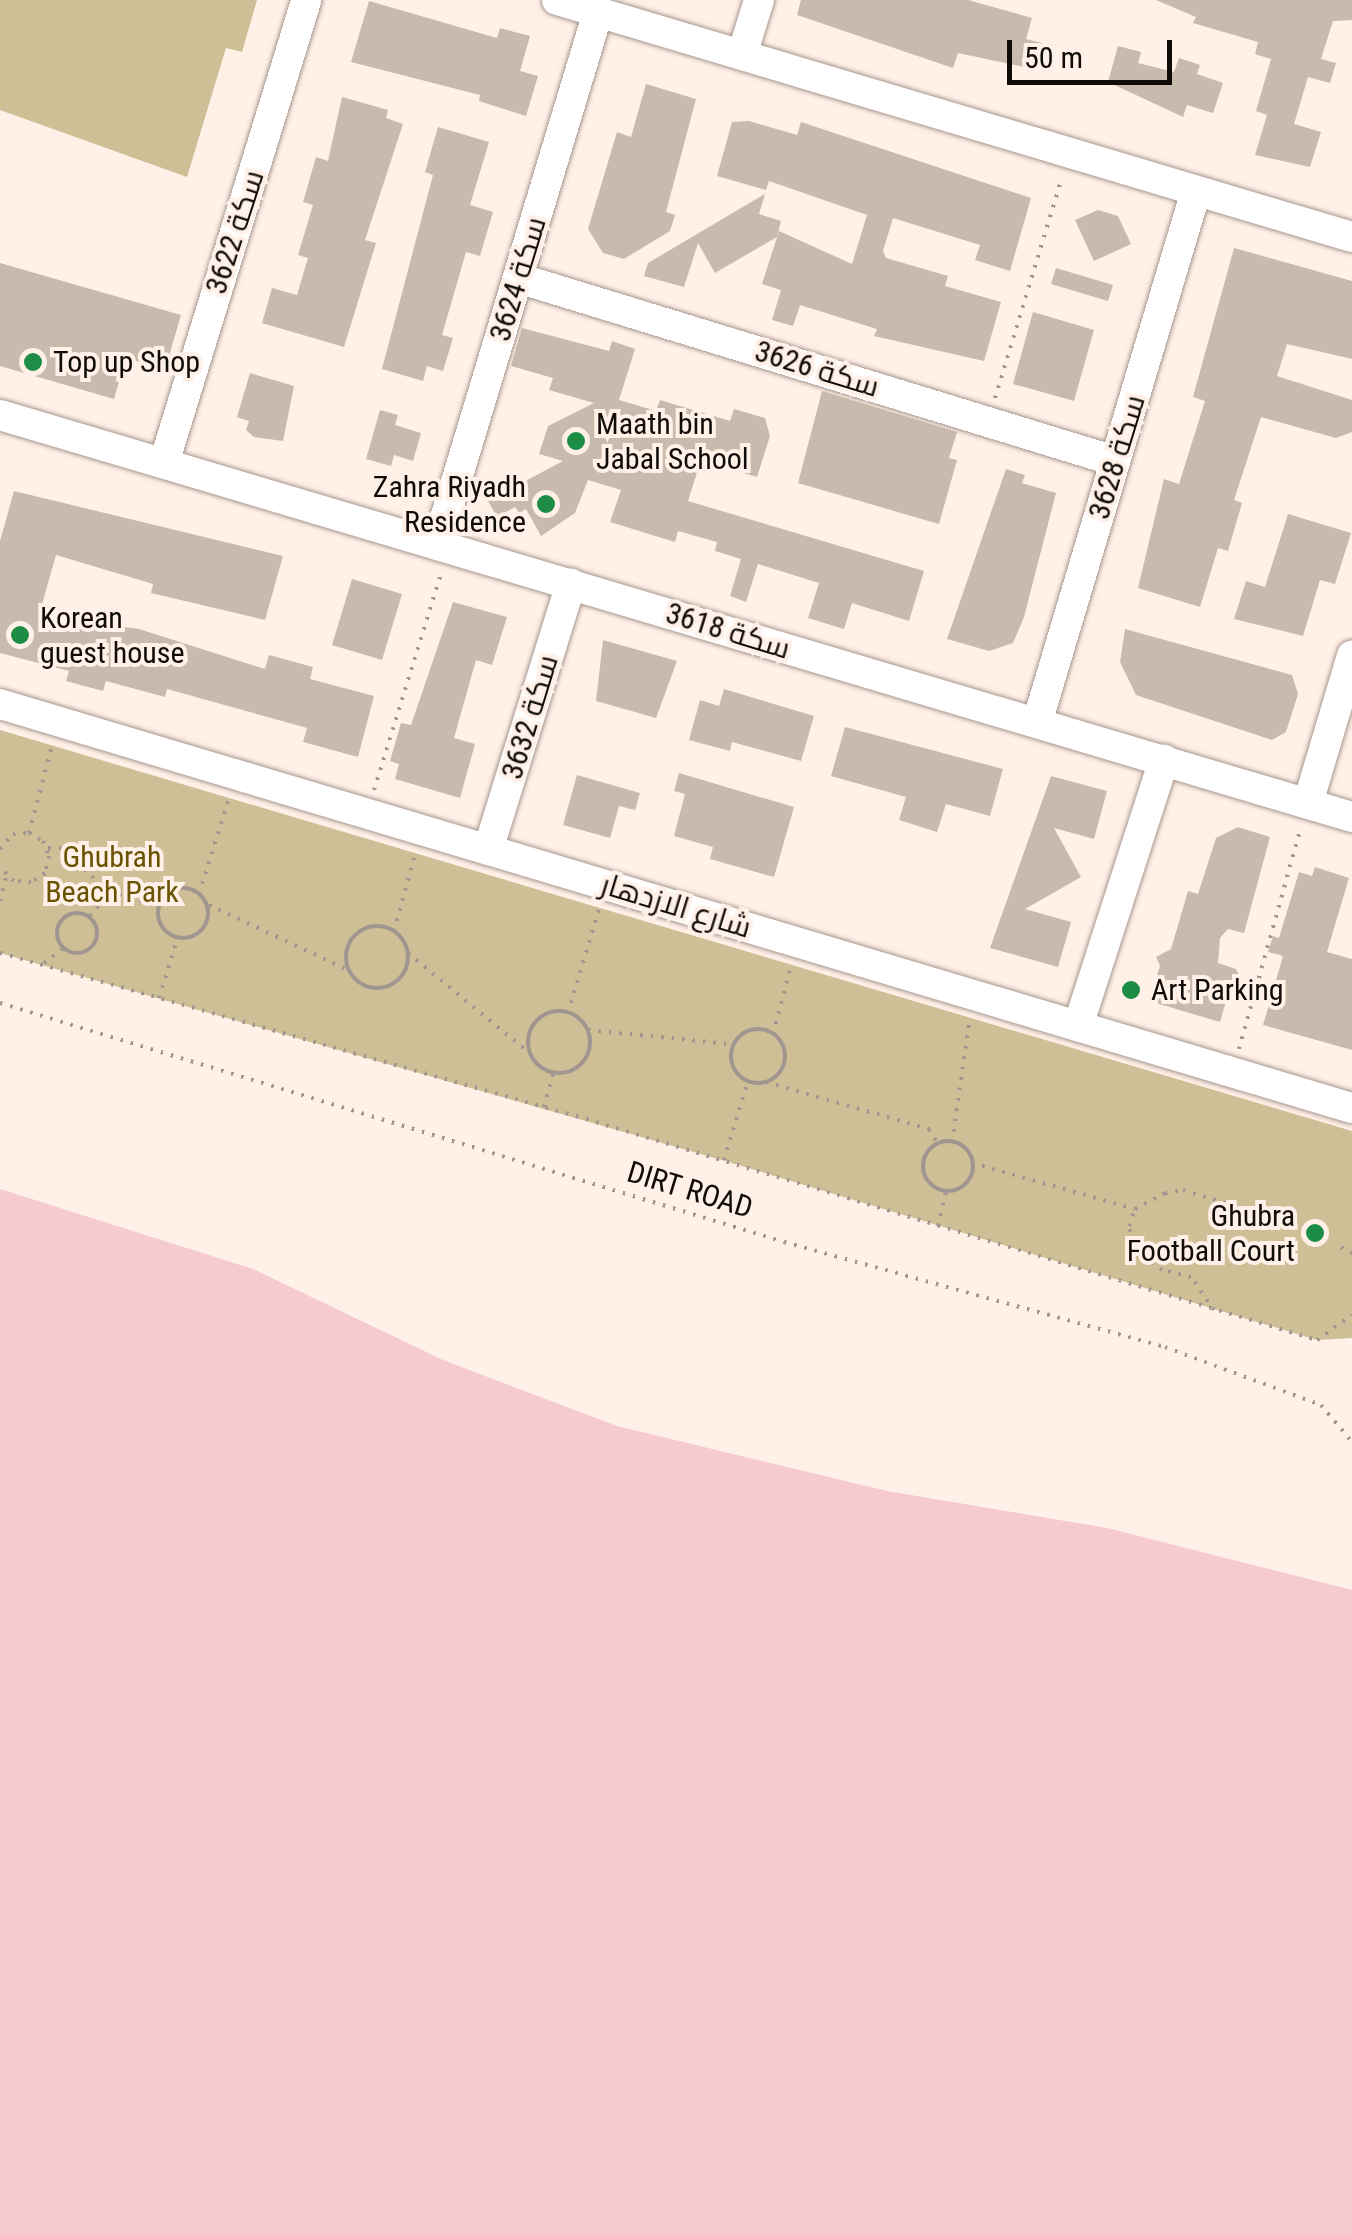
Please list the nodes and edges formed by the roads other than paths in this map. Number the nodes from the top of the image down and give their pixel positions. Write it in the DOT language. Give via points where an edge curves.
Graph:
graph roads {
  1 [pos="306,0"];
  2 [pos="557,0"];
  3 [pos="759,0"];
  4 [pos="598,12"];
  5 [pos="742,55"];
  6 [pos="1196,191"];
  7 [pos="1350,231"];
  8 [pos="518,278"];
  9 [pos="0,414"];
  10 [pos="1116,461"];
  11 [pos="164,463"];
  12 [pos="443,546"];
  13 [pos="572,584"];
  14 [pos="1352,655"];
  15 [pos="0,704"];
  16 [pos="1038,723"];
  17 [pos="1164,760"];
  18 [pos="1308,803"];
  19 [pos="1352,817"];
  20 [pos="488,850"];
  21 [pos="1078,1026"];
  22 [pos="1352,1108"];
  1 -- 11 [label="street, سكة 3622"];
  2 -- 4 [label="street"];
  3 -- 5 [label="street"];
  4 -- 5 [label="street"];
  4 -- 8 [label="street, سكة 3624"];
  5 -- 6 [label="street"];
  6 -- 7 [label="street"];
  6 -- 10 [label="street, سكة 3628"];
  8 -- 10 [label="street, سكة 3626"];
  8 -- 12 [label="street, سكة 3624"];
  9 -- 11 [label="street, سكة 3618"];
  10 -- 16 [label="street, سكة 3628"];
  11 -- 12 [label="street, سكة 3618"];
  12 -- 13 [label="street, سكة 3618"];
  13 -- 16 [label="street, سكة 3618"];
  13 -- 20 [label="street, سكة 3632"];
  14 -- 18 [label="street"];
  15 -- 20 [label="street, شارع الازدهار"];
  16 -- 17 [label="street, سكة 3618"];
  17 -- 18 [label="street, سكة 3618"];
  17 -- 21 [label="street"];
  18 -- 19 [label="street"];
  20 -- 21 [label="street, شارع الازدهار"];
  21 -- 22 [label="street, شارع الازدهار"];
}
